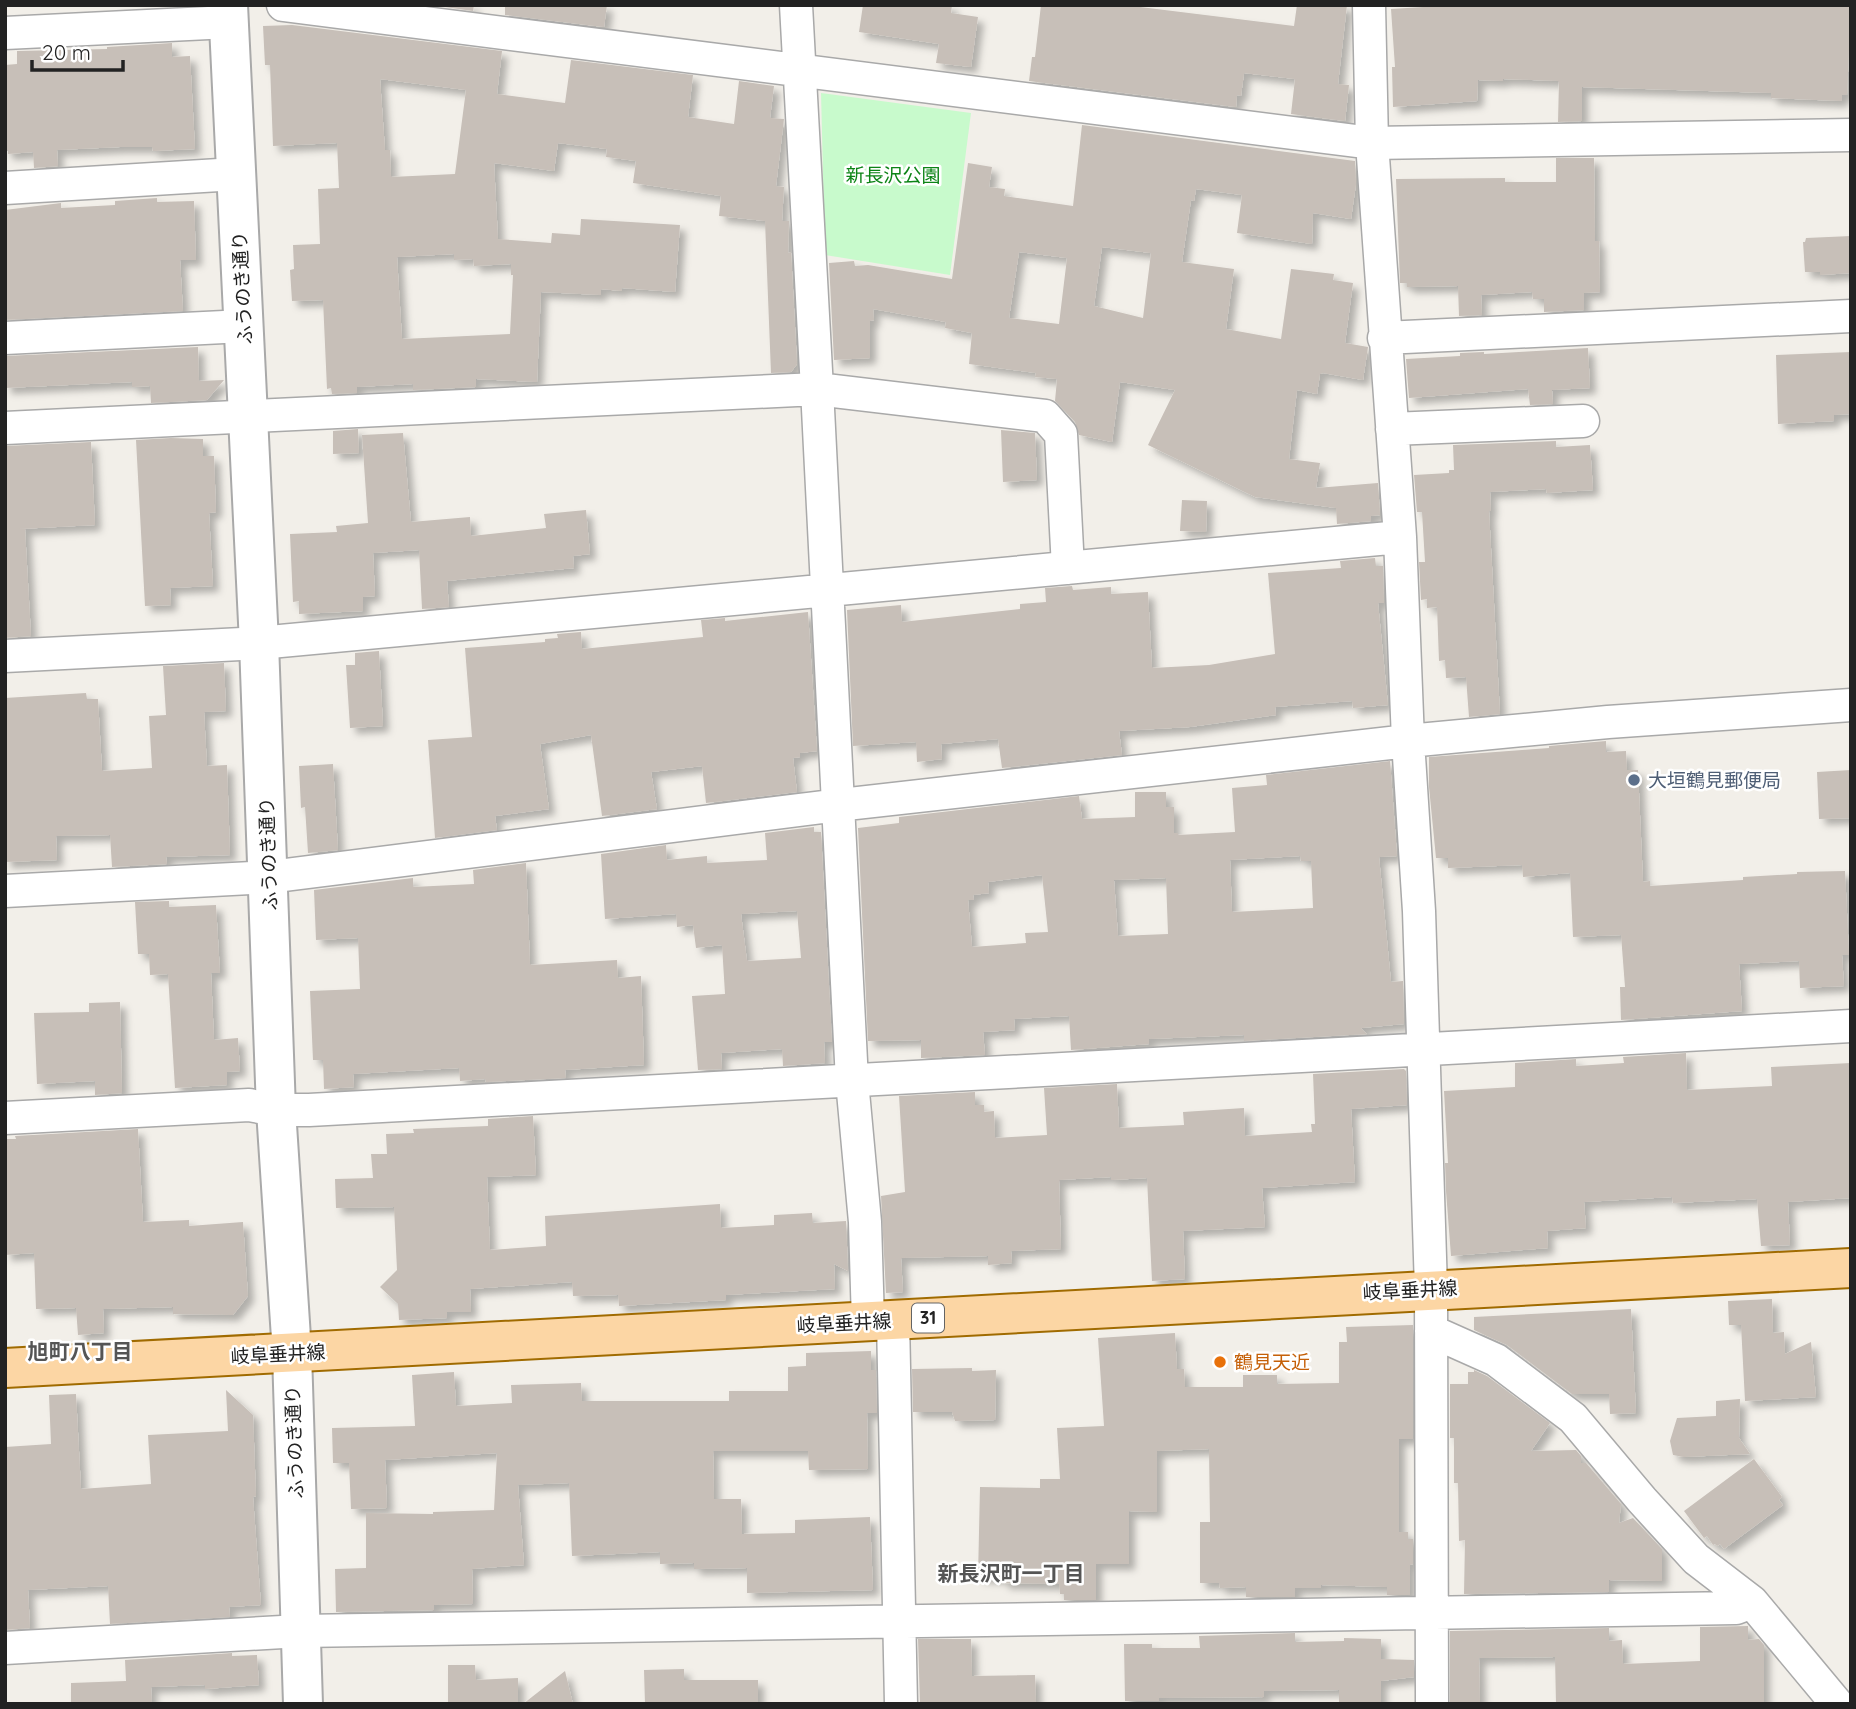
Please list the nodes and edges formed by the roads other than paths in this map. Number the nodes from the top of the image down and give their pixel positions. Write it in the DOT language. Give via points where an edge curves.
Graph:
graph roads {
  1 [pos="283,5"];
  2 [pos="796,5"];
  3 [pos="1369,5"];
  4 [pos="229,14"];
  5 [pos="5,33"];
  6 [pos="798,70"];
  7 [pos="1851,135"];
  8 [pos="1372,144"];
  9 [pos="236,174"];
  10 [pos="5,188"];
  11 [pos="1851,316"];
  12 [pos="244,326"];
  13 [pos="5,338"];
  14 [pos="1384,338"];
  15 [pos="817,389"];
  16 [pos="249,416"];
  17 [pos="1583,421"];
  18 [pos="5,428"];
  19 [pos="1392,429"];
  20 [pos="1400,537"];
  21 [pos="1068,568"];
  22 [pos="827,591"];
  23 [pos="259,643"];
  24 [pos="5,656"];
  25 [pos="1851,705"];
  26 [pos="1408,741"];
  27 [pos="838,805"];
  28 [pos="269,877"];
  29 [pos="5,891"];
  30 [pos="1851,1026"];
  31 [pos="1423,1048"];
  32 [pos="852,1081"];
  33 [pos="276,1110"];
  34 [pos="5,1118"];
  35 [pos="1851,1268"];
  36 [pos="1431,1289"];
  37 [pos="880,1321"];
  38 [pos="1431,1331"];
  39 [pos="292,1353"];
  40 [pos="5,1368"];
  41 [pos="1752,1602"];
  42 [pos="1431,1614"];
  43 [pos="900,1623"];
  44 [pos="300,1631"];
  45 [pos="5,1648"];
  46 [pos="303,1704"];
  47 [pos="901,1704"];
  48 [pos="1432,1704"];
  49 [pos="1837,1704"];
  1 -- 6 [label="street"];
  2 -- 6 [label="street"];
  3 -- 8 [label="street"];
  4 -- 5 [label="street"];
  4 -- 9 [label="street, ふうのき通り"];
  6 -- 8 [label="street"];
  6 -- 15 [label="street"];
  7 -- 8 [label="street"];
  8 -- 14 [label="street"];
  9 -- 10 [label="street"];
  9 -- 12 [label="street, ふうのき通り"];
  11 -- 14 [label="street"];
  12 -- 13 [label="street"];
  12 -- 16 [label="street, ふうのき通り"];
  14 -- 19 [label="street"];
  15 -- 16 [label="street"];
  15 -- 21 [label="street" via="1045,416 1061,434"];
  15 -- 22 [label="street"];
  16 -- 18 [label="street"];
  16 -- 23 [label="street, ふうのき通り"];
  17 -- 19 [label="street"];
  19 -- 20 [label="street"];
  20 -- 21 [label="street"];
  20 -- 26 [label="street"];
  21 -- 22 [label="street"];
  22 -- 23 [label="street"];
  22 -- 27 [label="street"];
  23 -- 24 [label="street"];
  23 -- 28 [label="street, ふうのき通り"];
  25 -- 26 [label="street"];
  26 -- 27 [label="street"];
  26 -- 31 [label="street"];
  27 -- 28 [label="street"];
  27 -- 32 [label="street"];
  28 -- 29 [label="street"];
  28 -- 33 [label="street, ふうのき通り"];
  30 -- 31 [label="street"];
  31 -- 32 [label="street"];
  31 -- 36 [label="street"];
  32 -- 33 [label="street"];
  32 -- 37 [label="street"];
  33 -- 34 [label="street" via="249,1105"];
  33 -- 39 [label="street, ふうのき通り"];
  35 -- 36 [label="main road, 岐阜垂井線 / 31"];
  36 -- 37 [label="main road, 岐阜垂井線 / 31"];
  36 -- 38 [label="street"];
  37 -- 39 [label="main road, 岐阜垂井線 / 31"];
  37 -- 43 [label="street"];
  38 -- 41 [label="street" via="1496,1360 1573,1418 1696,1559"];
  38 -- 42 [label="street"];
  39 -- 40 [label="main road, 岐阜垂井線 / 31"];
  39 -- 44 [label="street, ふうのき通り"];
  41 -- 42 [label="street" via="1736,1608"];
  41 -- 49 [label="street"];
  42 -- 43 [label="street"];
  42 -- 48 [label="street"];
  43 -- 44 [label="street"];
  43 -- 47 [label="street"];
  44 -- 45 [label="street"];
  44 -- 46 [label="street, ふうのき通り"];
}
